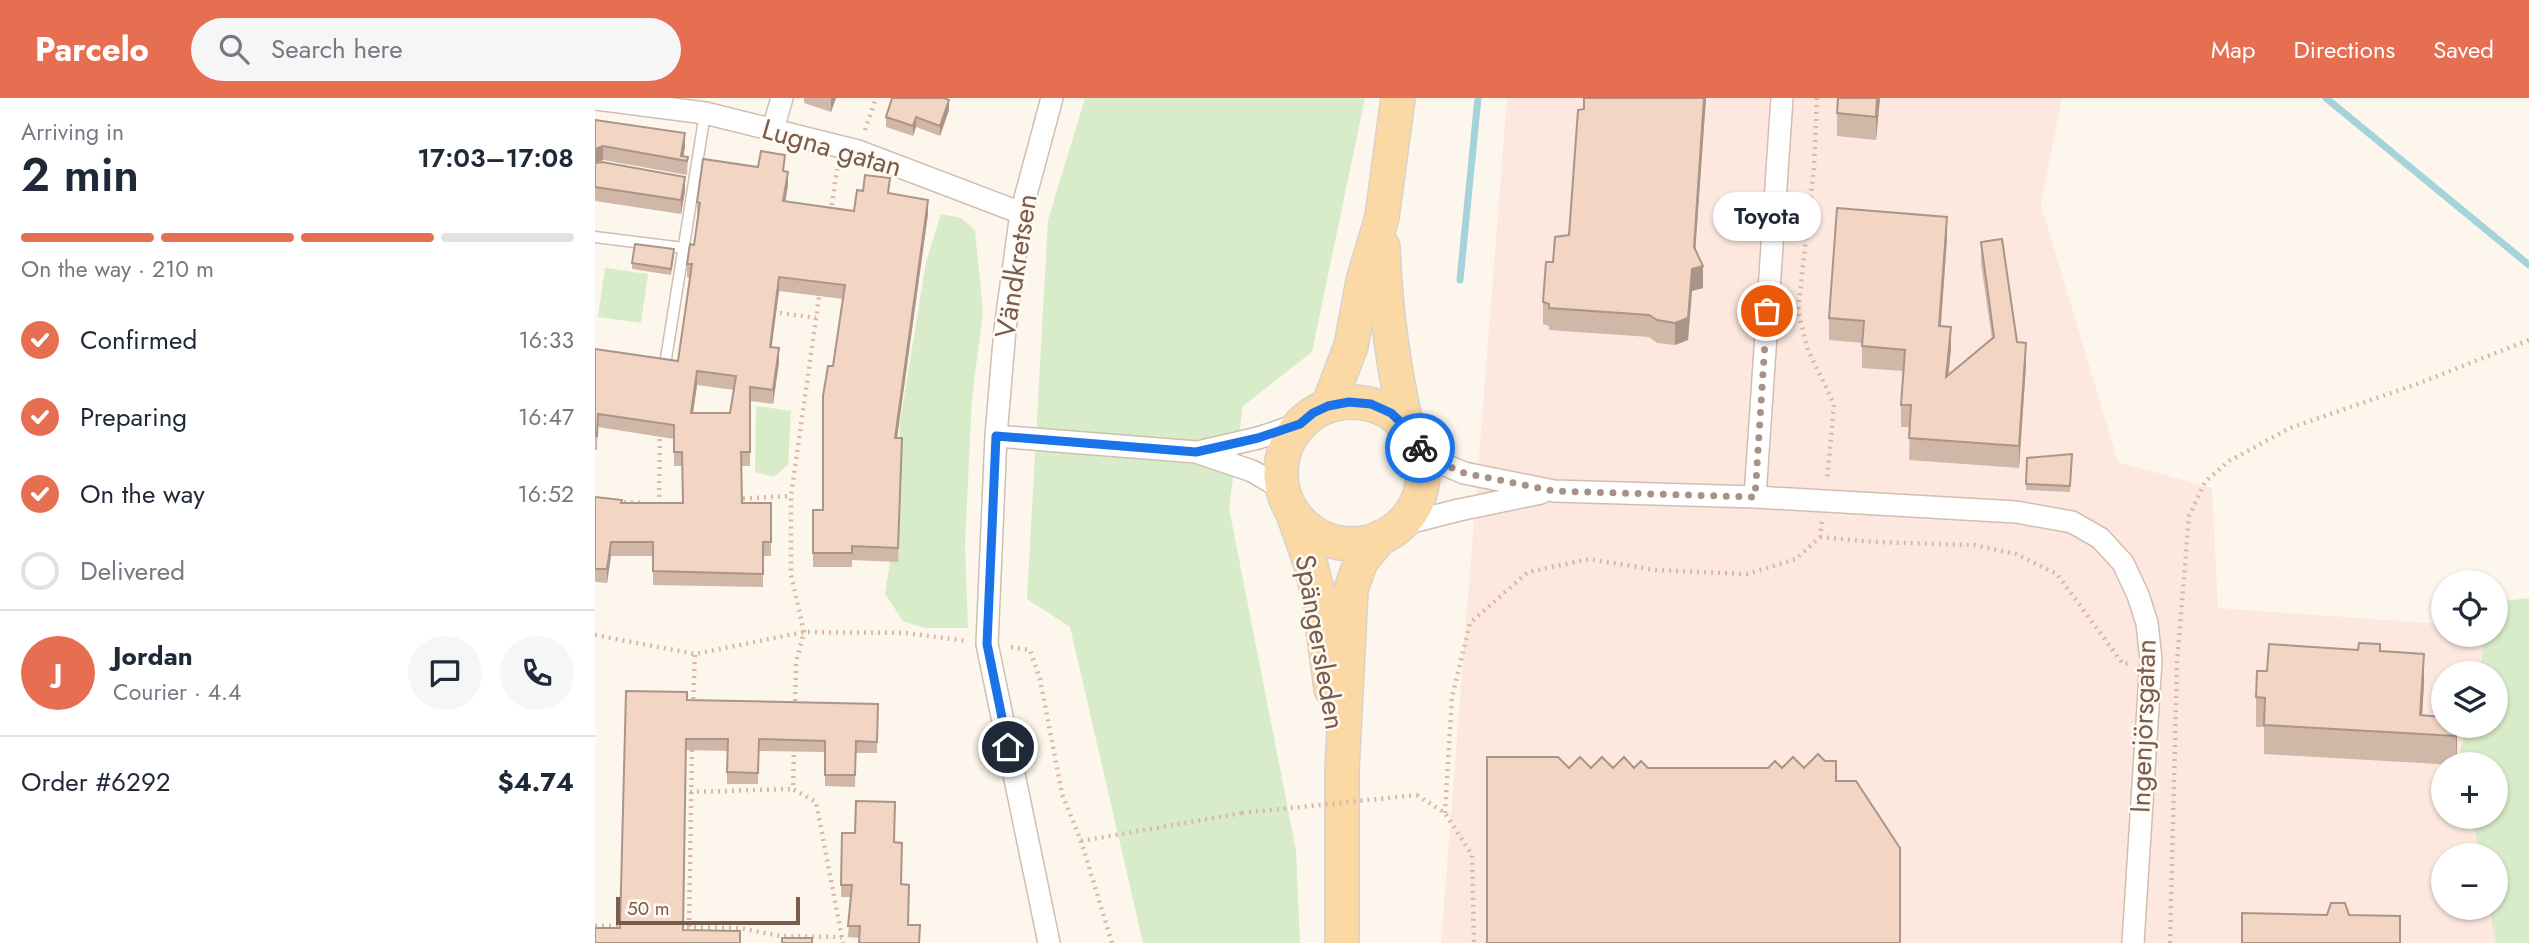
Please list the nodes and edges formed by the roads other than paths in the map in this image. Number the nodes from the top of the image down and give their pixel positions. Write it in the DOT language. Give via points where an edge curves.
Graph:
graph roads {
  1 [pos="782,98"];
  2 [pos="1052,98"];
  3 [pos="1398,98"];
  4 [pos="1782,98"];
  5 [pos="595,99"];
  6 [pos="705,113"];
  7 [pos="773,129"];
  8 [pos="680,182"];
  9 [pos="693,184"];
  10 [pos="1021,213"];
  11 [pos="1382,217"];
  12 [pos="595,237"];
  13 [pos="683,248"];
  14 [pos="642,361"];
  15 [pos="1314,415"];
  16 [pos="996,436"];
  17 [pos="1413,437"];
  18 [pos="1196,452"];
  19 [pos="1554,491"];
  20 [pos="1755,497"];
  21 [pos="1288,501"];
  22 [pos="1391,531"];
  23 [pos="1342,771"];
  24 [pos="1049,943"];
  25 [pos="1342,943"];
  26 [pos="2133,943"];
  1 -- 7 [label="street"];
  2 -- 10 [label="street, Vändkretsen"];
  3 -- 11 [label="main road, Spängersleden"];
  4 -- 20 [label="street"];
  5 -- 6 [label="street, Lugna gatan"];
  6 -- 7 [label="street, Lugna gatan"];
  6 -- 9 [label="lane"];
  7 -- 10 [label="street, Lugna gatan" via="849,149"];
  8 -- 9 [label="lane"];
  9 -- 13 [label="lane"];
  10 -- 16 [label="street, Vändkretsen"];
  11 -- 15 [label="main road, Spängersleden" via="1363,281 1351,346"];
  11 -- 17 [label="main road, Spängersleden" via="1393,368"];
  12 -- 13 [label="lane"];
  13 -- 14 [label="lane" via="665,365"];
  15 -- 17 [label="main road" via="1349,402 1371,404 1391,413"];
  15 -- 18 [label="street" via="1258,438"];
  15 -- 21 [label="main road, Spängersleden" via="1287,443 1281,466"];
  16 -- 18 [label="street"];
  16 -- 24 [label="street, Vändkretsen" via="987,644"];
  17 -- 19 [label="street, Ingenjörsgatan" via="1443,464 1464,473"];
  17 -- 22 [label="main road, Spängersleden" via="1423,468 1421,489 1413,508"];
  18 -- 21 [label="street" via="1252,471"];
  19 -- 20 [label="street, Ingenjörsgatan"];
  19 -- 22 [label="street, Ingenjörsgatan" via="1459,510"];
  20 -- 26 [label="street, Ingenjörsgatan" via="2016,512 2072,522 2100,538 2123,563 2147,623 2151,660"];
  21 -- 22 [label="main road, Spängersleden" via="1311,531 1333,541 1357,544"];
  21 -- 23 [label="main road, Spängersleden" via="1319,598"];
  22 -- 23 [label="main road, Spängersleden" via="1361,561 1352,589"];
  23 -- 25 [label="main road, Spängersleden"];
}
